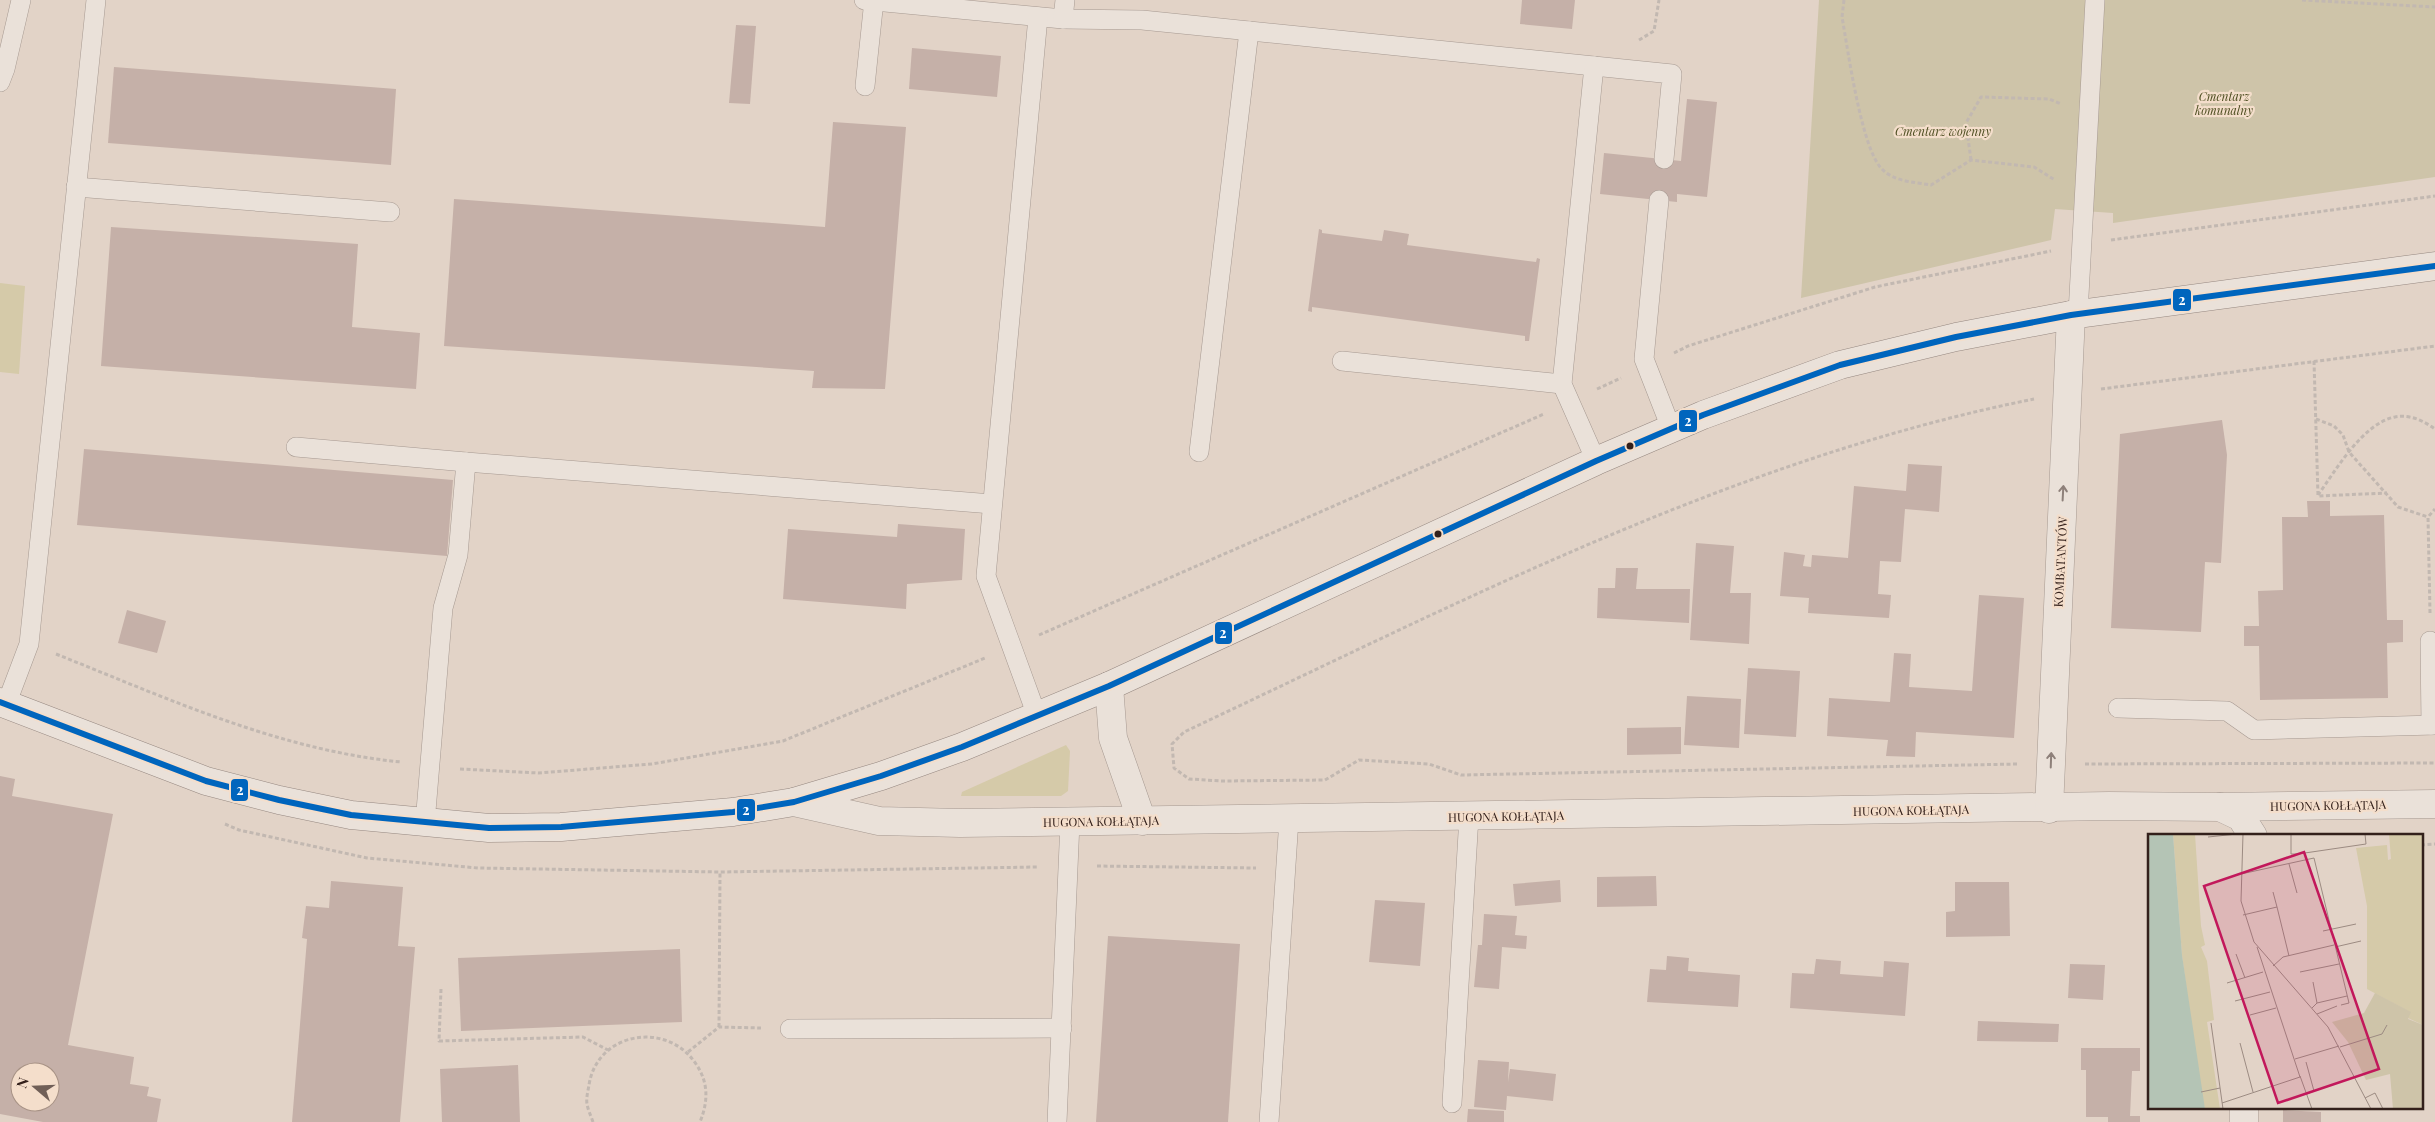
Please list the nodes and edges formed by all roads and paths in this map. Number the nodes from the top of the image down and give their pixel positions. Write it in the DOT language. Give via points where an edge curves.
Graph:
graph roads {
  1 [pos="21,0"];
  2 [pos="96,0"];
  3 [pos="870,0"];
  4 [pos="1065,0"];
  5 [pos="1844,0"];
  6 [pos="2095,0"];
  7 [pos="2302,0"];
  8 [pos="2435,7"];
  9 [pos="1038,16"];
  10 [pos="1063,19"];
  11 [pos="1248,31"];
  12 [pos="1594,66"];
  13 [pos="0,82"];
  14 [pos="865,86"];
  15 [pos="2089,116"];
  16 [pos="1664,159"];
  17 [pos="1972,160"];
  18 [pos="76,187"];
  19 [pos="2435,196"];
  20 [pos="2085,199"];
  21 [pos="1659,200"];
  22 [pos="390,212"];
  23 [pos="2082,244"];
  24 [pos="2435,266"];
  25 [pos="2075,314"];
  26 [pos="2435,346"];
  27 [pos="1342,362"];
  28 [pos="2314,362"];
  29 [pos="1647,366"];
  30 [pos="1562,384"];
  31 [pos="2099,389"];
  32 [pos="2037,399"];
  33 [pos="1570,402"];
  34 [pos="2316,419"];
  35 [pos="1671,428"];
  36 [pos="2435,429"];
  37 [pos="296,447"];
  38 [pos="1199,452"];
  39 [pos="2349,452"];
  40 [pos="1596,461"];
  41 [pos="466,462"];
  42 [pos="2387,493"];
  43 [pos="2318,496"];
  44 [pos="992,504"];
  45 [pos="2435,509"];
  46 [pos="2428,517"];
  47 [pos="2430,641"];
  48 [pos="29,644"];
  49 [pos="1012,646"];
  50 [pos="1109,686"];
  51 [pos="3,704"];
  52 [pos="2118,708"];
  53 [pos="1037,716"];
  54 [pos="2433,725"];
  55 [pos="2435,763"];
  56 [pos="2023,764"];
  57 [pos="2077,764"];
  58 [pos="430,766"];
  59 [pos="794,802"];
  60 [pos="2435,804"];
  61 [pos="2049,809"];
  62 [pos="1469,816"];
  63 [pos="1289,819"];
  64 [pos="2238,820"];
  65 [pos="1142,821"];
  66 [pos="1070,822"];
  67 [pos="425,823"];
  68 [pos="2422,844"];
  69 [pos="2435,844"];
  70 [pos="720,872"];
  71 [pos="441,989"];
  72 [pos="719,1027"];
  73 [pos="1062,1028"];
  74 [pos="790,1029"];
  75 [pos="608,1050"];
  76 [pos="688,1052"];
  77 [pos="1452,1103"];
  78 [pos="593,1122"];
  79 [pos="700,1122"];
  80 [pos="1057,1122"];
  81 [pos="1269,1122"];
  1 -- 13 [label="lane"];
  2 -- 18 [label="lane"];
  3 -- 9 [label="lane"];
  3 -- 14 [label="lane"];
  4 -- 10 [label="lane"];
  5 -- 17 [label="path" via="1842,17 1866,142 1881,169 1901,180 1931,185"];
  6 -- 15 [label="lane"];
  7 -- 8 [label="path"];
  9 -- 10 [label="lane"];
  9 -- 44 [label="lane"];
  10 -- 11 [label="lane" via="1142,20"];
  11 -- 12 [label="lane"];
  11 -- 38 [label="lane"];
  12 -- 16 [label="lane" via="1672,74"];
  12 -- 30 [label="lane"];
  15 -- 17 [label="path" via="2049,99 1981,97 1966,123"];
  15 -- 20 [label="lane"];
  17 -- 20 [label="path" via="2034,167"];
  18 -- 22 [label="lane"];
  18 -- 48 [label="lane"];
  19 -- 23 [label="path"];
  20 -- 23 [label="lane"];
  21 -- 29 [label="lane" via="1644,359"];
  23 -- 25 [label="lane"];
  23 -- 29 [label="path" via="1875,287 1688,346"];
  24 -- 25 [label="main road"];
  25 -- 35 [label="main road" via="1956,336 1840,365"];
  61 -- 25 [label="main road, KOMBATANTÓW, one-way"];
  26 -- 28 [label="path"];
  27 -- 30 [label="lane"];
  28 -- 31 [label="path"];
  28 -- 34 [label="path"];
  29 -- 33 [label="path"];
  29 -- 35 [label="lane"];
  30 -- 33 [label="lane"];
  32 -- 56 [label="path" via="1962,414 1798,462 1577,548 1184,732 1172,744 1174,768 1189,780 1222,781 1325,780 1360,760 1429,764 1461,776"];
  33 -- 40 [label="lane"];
  33 -- 49 [label="path"];
  34 -- 39 [label="path" via="2334,426 2343,435"];
  34 -- 43 [label="path"];
  35 -- 40 [label="main road"];
  36 -- 39 [label="path" via="2420,419 2396,417 2373,428"];
  37 -- 41 [label="lane"];
  39 -- 42 [label="path"];
  39 -- 43 [label="path"];
  40 -- 50 [label="main road"];
  41 -- 44 [label="lane"];
  41 -- 58 [label="lane" via="458,555 443,608"];
  42 -- 43 [label="path"];
  42 -- 46 [label="path" via="2398,508"];
  44 -- 49 [label="lane" via="986,576"];
  45 -- 46 [label="path"];
  46 -- 47 [label="path"];
  47 -- 54 [label="lane"];
  48 -- 51 [label="lane"];
  48 -- 58 [label="path" via="250,730 357,758"];
  49 -- 53 [label="lane"];
  49 -- 58 [label="path" via="784,740 652,764 538,773"];
  50 -- 53 [label="main road"];
  50 -- 65 [label="main road" via="1113,738"];
  51 -- 67 [label="main road" via="206,781 351,815"];
  52 -- 54 [label="lane" via="2227,711 2254,730"];
  53 -- 59 [label="main road" via="881,776"];
  55 -- 57 [label="path"];
  58 -- 67 [label="lane"];
  59 -- 66 [label="main road, HUGONA KOŁŁĄTAJA" via="878,821"];
  59 -- 67 [label="main road" via="733,812 561,827 489,828"];
  60 -- 64 [label="main road, HUGONA KOŁŁĄTAJA"];
  61 -- 62 [label="main road, HUGONA KOŁŁĄTAJA"];
  61 -- 64 [label="main road, HUGONA KOŁŁĄTAJA" via="2109,806"];
  62 -- 63 [label="main road, HUGONA KOŁŁĄTAJA"];
  62 -- 77 [label="lane"];
  63 -- 65 [label="main road, HUGONA KOŁŁĄTAJA"];
  63 -- 81 [label="lane"];
  65 -- 66 [label="main road, HUGONA KOŁŁĄTAJA"];
  66 -- 73 [label="lane"];
  68 -- 69 [label="path"];
  70 -- 72 [label="path"];
  71 -- 75 [label="path" via="439,1041 583,1037"];
  72 -- 74 [label="path"];
  72 -- 76 [label="path"];
  73 -- 74 [label="lane"];
  73 -- 80 [label="lane"];
  75 -- 76 [label="path" via="634,1037 653,1037 663,1038"];
  75 -- 78 [label="path" via="591,1073 586,1102"];
  76 -- 79 [label="path" via="704,1076 707,1105"];
}
